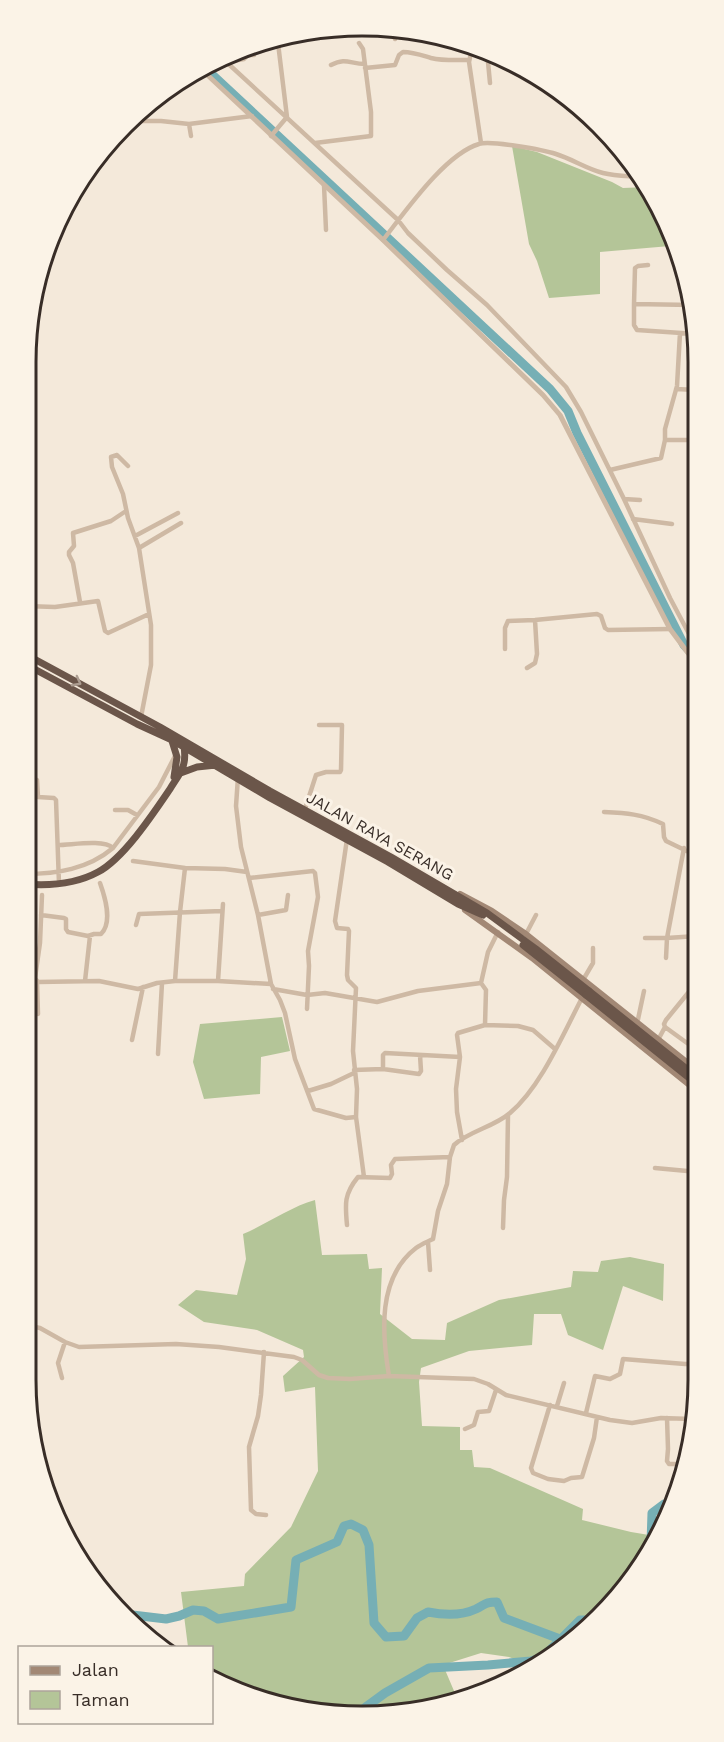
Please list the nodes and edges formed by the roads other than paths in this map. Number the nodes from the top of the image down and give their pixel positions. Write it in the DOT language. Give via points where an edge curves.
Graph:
graph roads {
  1 [pos="359,44"];
  2 [pos="278,47"];
  3 [pos="471,54"];
  4 [pos="469,60"];
  5 [pos="488,61"];
  6 [pos="230,64"];
  7 [pos="331,65"];
  8 [pos="365,66"];
  9 [pos="208,75"];
  10 [pos="490,83"];
  11 [pos="252,116"];
  12 [pos="287,117"];
  13 [pos="142,121"];
  14 [pos="189,124"];
  15 [pos="272,134"];
  16 [pos="190,136"];
  17 [pos="481,140"];
  18 [pos="315,143"];
  19 [pos="630,176"];
  20 [pos="324,185"];
  21 [pos="398,220"];
  22 [pos="326,230"];
  23 [pos="384,239"];
  24 [pos="648,265"];
  25 [pos="634,304"];
  26 [pos="683,305"];
  27 [pos="680,333"];
  28 [pos="686,333"];
  29 [pos="676,390"];
  30 [pos="688,390"];
  31 [pos="665,440"];
  32 [pos="688,440"];
  33 [pos="128,466"];
  34 [pos="610,470"];
  35 [pos="624,499"];
  36 [pos="640,500"];
  37 [pos="126,511"];
  38 [pos="178,513"];
  39 [pos="633,519"];
  40 [pos="181,522"];
  41 [pos="672,525"];
  42 [pos="135,536"];
  43 [pos="140,548"];
  44 [pos="80,602"];
  45 [pos="36,606"];
  46 [pos="149,614"];
  47 [pos="535,620"];
  48 [pos="670,629"];
  49 [pos="688,632"];
  50 [pos="505,649"];
  51 [pos="688,655"];
  52 [pos="36,660"];
  53 [pos="527,668"];
  54 [pos="36,669"];
  55 [pos="110,705"];
  56 [pos="141,717"];
  57 [pos="319,725"];
  58 [pos="172,740"];
  59 [pos="184,745"];
  60 [pos="176,753"];
  61 [pos="208,760"];
  62 [pos="216,762"];
  63 [pos="181,771"];
  64 [pos="239,776"];
  65 [pos="36,780"];
  66 [pos="174,783"];
  67 [pos="115,810"];
  68 [pos="304,812"];
  69 [pos="604,812"];
  70 [pos="137,815"];
  71 [pos="328,826"];
  72 [pos="347,839"];
  73 [pos="58,845"];
  74 [pos="113,848"];
  75 [pos="684,848"];
  76 [pos="688,851"];
  77 [pos="132,861"];
  78 [pos="185,868"];
  79 [pos="59,872"];
  80 [pos="36,873"];
  81 [pos="248,875"];
  82 [pos="100,883"];
  83 [pos="59,884"];
  84 [pos="36,885"];
  85 [pos="441,890"];
  86 [pos="42,895"];
  87 [pos="288,895"];
  88 [pos="223,903"];
  89 [pos="222,911"];
  90 [pos="180,912"];
  91 [pos="41,915"];
  92 [pos="258,915"];
  93 [pos="486,915"];
  94 [pos="536,915"];
  95 [pos="136,925"];
  96 [pos="498,932"];
  97 [pos="526,934"];
  98 [pos="90,936"];
  99 [pos="688,937"];
  100 [pos="645,938"];
  101 [pos="667,938"];
  102 [pos="593,948"];
  103 [pos="666,958"];
  104 [pos="36,979"];
  105 [pos="583,980"];
  106 [pos="85,981"];
  107 [pos="175,981"];
  108 [pos="218,981"];
  109 [pos="162,983"];
  110 [pos="481,983"];
  111 [pos="143,987"];
  112 [pos="272,987"];
  113 [pos="644,991"];
  114 [pos="688,993"];
  115 [pos="307,995"];
  116 [pos="582,998"];
  117 [pos="604,998"];
  118 [pos="355,999"];
  119 [pos="307,1010"];
  120 [pos="598,1011"];
  121 [pos="38,1014"];
  122 [pos="637,1024"];
  123 [pos="485,1025"];
  124 [pos="665,1027"];
  125 [pos="132,1040"];
  126 [pos="658,1041"];
  127 [pos="688,1043"];
  128 [pos="555,1049"];
  129 [pos="158,1054"];
  130 [pos="420,1055"];
  131 [pos="459,1057"];
  132 [pos="688,1064"];
  133 [pos="383,1069"];
  134 [pos="688,1070"];
  135 [pos="354,1071"];
  136 [pos="688,1071"];
  137 [pos="688,1077"];
  138 [pos="681,1078"];
  139 [pos="688,1084"];
  140 [pos="308,1091"];
  141 [pos="508,1114"];
  142 [pos="356,1117"];
  143 [pos="462,1140"];
  144 [pos="450,1156"];
  145 [pos="655,1168"];
  146 [pos="688,1171"];
  147 [pos="364,1177"];
  148 [pos="347,1225"];
  149 [pos="503,1228"];
  150 [pos="428,1242"];
  151 [pos="430,1270"];
  152 [pos="36,1327"];
  153 [pos="65,1342"];
  154 [pos="264,1352"];
  155 [pos="688,1364"];
  156 [pos="389,1376"];
  157 [pos="62,1378"];
  158 [pos="564,1383"];
  159 [pos="496,1390"];
  160 [pos="550,1405"];
  161 [pos="556,1406"];
  162 [pos="586,1413"];
  163 [pos="597,1417"];
  164 [pos="667,1418"];
  165 [pos="685,1419"];
  166 [pos="465,1429"];
  167 [pos="677,1464"];
  168 [pos="266,1515"];
  1 -- 8 [label="street"];
  2 -- 12 [label="street"];
  3 -- 4 [label="street"];
  4 -- 8 [label="street" via="403,52 395,65"];
  4 -- 17 [label="street"];
  5 -- 10 [label="street"];
  6 -- 12 [label="street"];
  7 -- 8 [label="street" via="347,60"];
  8 -- 18 [label="street" via="371,136"];
  9 -- 11 [label="street"];
  11 -- 14 [label="street"];
  11 -- 15 [label="street"];
  12 -- 15 [label="street"];
  12 -- 18 [label="street"];
  13 -- 14 [label="street"];
  14 -- 16 [label="street"];
  15 -- 20 [label="street"];
  17 -- 19 [label="street" via="555,153 601,172"];
  17 -- 21 [label="street" via="447,165"];
  18 -- 21 [label="street"];
  20 -- 22 [label="street"];
  20 -- 23 [label="street"];
  21 -- 23 [label="street"];
  21 -- 34 [label="street" via="566,387"];
  23 -- 48 [label="street" via="560,415"];
  24 -- 25 [label="street" via="635,268"];
  25 -- 26 [label="street"];
  25 -- 27 [label="street" via="637,330"];
  27 -- 28 [label="street"];
  27 -- 29 [label="street"];
  29 -- 30 [label="street"];
  29 -- 31 [label="street"];
  31 -- 32 [label="street"];
  31 -- 34 [label="street" via="661,458"];
  33 -- 37 [label="street" via="117,455 111,457"];
  34 -- 35 [label="street"];
  35 -- 36 [label="street"];
  35 -- 39 [label="street"];
  37 -- 42 [label="street"];
  37 -- 44 [label="street" via="111,521 73,533 74,546 69,555"];
  38 -- 42 [label="street"];
  39 -- 41 [label="street"];
  39 -- 49 [label="street"];
  40 -- 43 [label="street"];
  42 -- 43 [label="street"];
  43 -- 46 [label="street"];
  44 -- 45 [label="street"];
  44 -- 46 [label="street" via="98,601 108,633"];
  46 -- 56 [label="street" via="151,665"];
  47 -- 48 [label="street" via="597,614 608,630"];
  47 -- 50 [label="street" via="508,621"];
  47 -- 53 [label="street" via="537,654 535,663"];
  48 -- 51 [label="street"];
  52 -- 55 [label="highway, JALAN RAYA SERANG, one-way"];
  54 -- 55 [label="highway, JALAN RAYA SERANG"];
  55 -- 56 [label="highway, JALAN RAYA SERANG"];
  55 -- 58 [label="highway, JALAN RAYA SERANG"];
  56 -- 59 [label="highway, JALAN RAYA SERANG"];
  57 -- 68 [label="street" via="342,725 341,770 316,775"];
  58 -- 59 [label="highway, JALAN RAYA SERANG"];
  58 -- 60 [label="highway"];
  59 -- 61 [label="highway, JALAN RAYA SERANG"];
  59 -- 62 [label="highway, JALAN RAYA SERANG"];
  59 -- 63 [label="highway"];
  60 -- 66 [label="highway"];
  60 -- 70 [label="street" via="159,787"];
  61 -- 62 [label="highway, JALAN RAYA SERANG"];
  61 -- 63 [label="highway"];
  62 -- 63 [label="highway"];
  62 -- 64 [label="highway, JALAN RAYA SERANG"];
  63 -- 66 [label="highway"];
  64 -- 68 [label="highway, JALAN RAYA SERANG"];
  64 -- 81 [label="street" via="236,806"];
  65 -- 73 [label="street" via="38,796 56,798"];
  66 -- 83 [label="highway" via="108,865 85,878"];
  67 -- 70 [label="street"];
  68 -- 71 [label="highway, JALAN RAYA SERANG"];
  69 -- 75 [label="street" via="650,818 663,824 666,841"];
  70 -- 74 [label="street"];
  71 -- 72 [label="highway, JALAN RAYA SERANG"];
  71 -- 85 [label="highway, JALAN RAYA SERANG"];
  72 -- 85 [label="highway, JALAN RAYA SERANG"];
  72 -- 118 [label="street" via="335,925 349,932 347,975 356,988"];
  73 -- 74 [label="street" via="103,844"];
  73 -- 79 [label="street"];
  74 -- 79 [label="street" via="94,861"];
  75 -- 76 [label="street"];
  75 -- 101 [label="street"];
  77 -- 78 [label="street"];
  78 -- 81 [label="street" via="225,869"];
  78 -- 90 [label="street"];
  79 -- 80 [label="street"];
  79 -- 83 [label="street"];
  81 -- 92 [label="street"];
  81 -- 115 [label="street" via="315,873 318,897 308,951"];
  82 -- 98 [label="street" via="106,927 101,934"];
  83 -- 84 [label="highway"];
  85 -- 93 [label="highway, JALAN RAYA SERANG"];
  85 -- 96 [label="main road"];
  85 -- 97 [label="main road" via="471,899"];
  86 -- 91 [label="street"];
  87 -- 92 [label="street" via="285,911"];
  88 -- 89 [label="street"];
  89 -- 90 [label="street"];
  89 -- 108 [label="street"];
  90 -- 95 [label="street" via="139,914"];
  90 -- 107 [label="street"];
  91 -- 98 [label="street" via="64,918 68,932"];
  91 -- 104 [label="street"];
  92 -- 112 [label="street"];
  93 -- 134 [label="highway, JALAN RAYA SERANG, bridge" via="536,949"];
  93 -- 137 [label="highway, JALAN RAYA SERANG, bridge"];
  94 -- 97 [label="street"];
  96 -- 110 [label="street" via="488,952"];
  96 -- 116 [label="main road"];
  97 -- 105 [label="main road"];
  98 -- 106 [label="street"];
  99 -- 101 [label="street"];
  100 -- 101 [label="street"];
  101 -- 103 [label="street"];
  102 -- 105 [label="street" via="592,963"];
  104 -- 106 [label="street"];
  104 -- 121 [label="street"];
  105 -- 117 [label="main road"];
  106 -- 111 [label="street"];
  107 -- 108 [label="street"];
  107 -- 109 [label="street"];
  108 -- 112 [label="street"];
  109 -- 111 [label="street"];
  109 -- 129 [label="street"];
  110 -- 118 [label="street" via="418,991 382,1001"];
  110 -- 123 [label="street" via="486,990"];
  111 -- 125 [label="street"];
  112 -- 115 [label="street"];
  112 -- 140 [label="street" via="285,1013 295,1059"];
  113 -- 122 [label="street"];
  114 -- 124 [label="street" via="666,1020"];
  115 -- 118 [label="street" via="325,993"];
  115 -- 119 [label="street"];
  116 -- 120 [label="main road"];
  116 -- 128 [label="street"];
  117 -- 120 [label="main road" via="597,1003"];
  117 -- 122 [label="main road"];
  118 -- 135 [label="street"];
  120 -- 138 [label="main road"];
  122 -- 126 [label="main road"];
  123 -- 128 [label="street" via="532,1030"];
  123 -- 131 [label="street" via="458,1034"];
  124 -- 126 [label="street"];
  124 -- 127 [label="street"];
  126 -- 132 [label="main road"];
  128 -- 141 [label="street" via="539,1079"];
  130 -- 131 [label="street"];
  130 -- 133 [label="street" via="385,1053"];
  130 -- 133 [label="street" via="419,1074"];
  131 -- 143 [label="street" via="456,1089"];
  133 -- 135 [label="street"];
  135 -- 140 [label="street"];
  135 -- 142 [label="street"];
  136 -- 138 [label="main road" via="681,1073"];
  138 -- 139 [label="main road"];
  140 -- 142 [label="street" via="314,1109"];
  141 -- 143 [label="street"];
  141 -- 149 [label="street"];
  142 -- 147 [label="street"];
  143 -- 144 [label="street" via="454,1145"];
  144 -- 147 [label="street" via="395,1159 390,1178"];
  144 -- 150 [label="street" via="447,1184"];
  145 -- 146 [label="street"];
  147 -- 148 [label="street" via="358,1177 347,1194"];
  150 -- 151 [label="street"];
  150 -- 156 [label="street" via="411,1252 390,1283 384,1340"];
  152 -- 153 [label="street"];
  153 -- 154 [label="street" via="79,1347 176,1344"];
  153 -- 157 [label="street" via="58,1363"];
  154 -- 156 [label="street" via="302,1359 328,1378"];
  154 -- 168 [label="street" via="249,1460 251,1510"];
  155 -- 162 [label="street" via="623,1359 620,1374 610,1379 595,1376"];
  156 -- 159 [label="street" via="474,1379"];
  158 -- 161 [label="street"];
  159 -- 160 [label="street"];
  159 -- 166 [label="street" via="489,1411 478,1412 474,1425"];
  160 -- 161 [label="street"];
  160 -- 163 [label="street" via="531,1468 541,1478 562,1481 582,1477"];
  161 -- 162 [label="street"];
  162 -- 163 [label="street"];
  163 -- 164 [label="street" via="632,1423"];
  164 -- 165 [label="street"];
  164 -- 167 [label="street" via="666,1461"];
}
